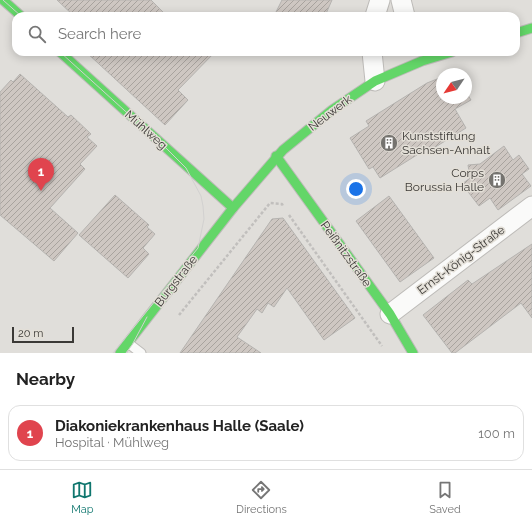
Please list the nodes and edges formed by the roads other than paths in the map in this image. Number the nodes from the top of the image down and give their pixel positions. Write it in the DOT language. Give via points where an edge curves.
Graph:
graph roads {
  1 [pos="3,0"];
  2 [pos="380,0"];
  3 [pos="401,0"];
  4 [pos="16,12"];
  5 [pos="376,12"];
  6 [pos="403,12"];
  7 [pos="532,28"];
  8 [pos="520,32"];
  9 [pos="64,56"];
  10 [pos="372,56"];
  11 [pos="420,56"];
  12 [pos="375,81"];
  13 [pos="276,156"];
  14 [pos="532,206"];
  15 [pos="232,208"];
  16 [pos="390,314"];
  17 [pos="128,343"];
  18 [pos="120,353"];
  19 [pos="141,353"];
  20 [pos="413,353"];
  1 -- 4 [label="street"];
  2 -- 5 [label="street"];
  3 -- 6 [label="street"];
  7 -- 8 [label="street"];
  9 -- 15 [label="street, Mühlweg"];
  10 -- 12 [label="street"];
  11 -- 12 [label="street, Neuwerk"];
  12 -- 13 [label="street, Neuwerk" via="332,110"];
  13 -- 15 [label="street, Neuwerk"];
  13 -- 16 [label="street, Peißnitzstraße"];
  14 -- 16 [label="street, Ernst-König-Straße"];
  15 -- 17 [label="street, Burgstraße"];
  16 -- 20 [label="street, Peißnitzstraße"];
  17 -- 18 [label="street, Burgstraße"];
  17 -- 19 [label="lane"];
}
